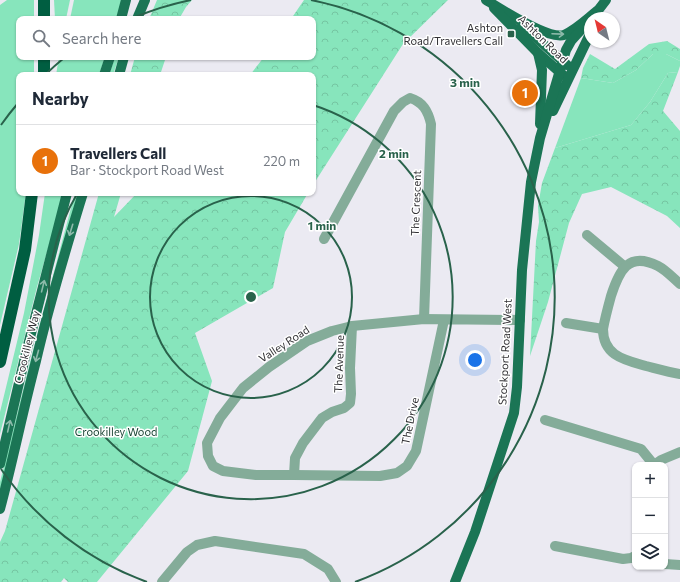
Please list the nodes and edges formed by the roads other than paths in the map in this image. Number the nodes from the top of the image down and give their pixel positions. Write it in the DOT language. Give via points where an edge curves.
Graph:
graph roads {
  1 [pos="44,0"];
  2 [pos="126,0"];
  3 [pos="145,0"];
  4 [pos="486,0"];
  5 [pos="605,1"];
  6 [pos="507,12"];
  7 [pos="597,12"];
  8 [pos="44,16"];
  9 [pos="122,16"];
  10 [pos="137,16"];
  11 [pos="584,23"];
  12 [pos="584,27"];
  13 [pos="584,46"];
  14 [pos="538,53"];
  15 [pos="44,60"];
  16 [pos="109,60"];
  17 [pos="123,60"];
  18 [pos="561,66"];
  19 [pos="44,72"];
  20 [pos="105,72"];
  21 [pos="120,72"];
  22 [pos="570,74"];
  23 [pos="540,138"];
  24 [pos="32,196"];
  25 [pos="66,196"];
  26 [pos="82,196"];
  27 [pos="587,235"];
  28 [pos="324,239"];
  29 [pos="624,266"];
  30 [pos="680,284"];
  31 [pos="424,319"];
  32 [pos="444,320"];
  33 [pos="520,320"];
  34 [pos="566,323"];
  35 [pos="352,326"];
  36 [pos="603,329"];
  37 [pos="0,362"];
  38 [pos="680,374"];
  39 [pos="545,420"];
  40 [pos="680,452"];
  41 [pos="208,456"];
  42 [pos="652,462"];
  43 [pos="658,462"];
  44 [pos="0,464"];
  45 [pos="294,474"];
  46 [pos="0,509"];
  47 [pos="555,546"];
  48 [pos="632,557"];
  49 [pos="668,564"];
  50 [pos="680,565"];
  51 [pos="162,582"];
  52 [pos="336,582"];
  53 [pos="455,582"];
  1 -- 8 [label="highway"];
  2 -- 9 [label="main road"];
  3 -- 10 [label="main road"];
  4 -- 6 [label="main road, Ashton Road"];
  4 -- 14 [label="main road, Ashton Road"];
  5 -- 7 [label="main road, Stockport Road West"];
  6 -- 11 [label="main road, Ashton Road, one-way" via="545,32 563,35"];
  6 -- 18 [label="main road, Ashton Road"];
  12 -- 18 [label="main road, Stockport Road West" via="570,42"];
  13 -- 22 [label="main road, Stockport Road West"];
  14 -- 18 [label="main road, Ashton Road"];
  14 -- 23 [label="main road, Stockport Road West" via="542,70"];
  15 -- 19 [label="highway"];
  16 -- 20 [label="main road"];
  17 -- 21 [label="main road"];
  18 -- 22 [label="main road, Ashton Road"];
  18 -- 23 [label="main road, Stockport Road West"];
  22 -- 23 [label="main road, Stockport Road West"];
  23 -- 33 [label="main road, Stockport Road West" via="526,217"];
  24 -- 37 [label="highway" via="25,250"];
  44 -- 25 [label="main road, Crookilley Way, one-way"];
  26 -- 46 [label="main road, Crookilley Way, one-way" via="35,361"];
  27 -- 29 [label="street"];
  28 -- 31 [label="street, The Crescent" via="394,111 410,98 419,101 428,111 431,124"];
  29 -- 30 [label="street" via="632,262 647,262 660,266"];
  29 -- 36 [label="street" via="616,278"];
  31 -- 32 [label="street, Valley Road"];
  31 -- 35 [label="street, Valley Road"];
  32 -- 33 [label="street"];
  32 -- 45 [label="street, The Drive" via="416,451 407,466 397,473 380,476"];
  33 -- 53 [label="main road, Stockport Road West" via="514,413 475,532"];
  34 -- 36 [label="street"];
  35 -- 41 [label="street, Valley Road" via="332,330 307,341 269,366 243,388 220,418 207,443"];
  35 -- 45 [label="street, The Avenue" via="350,403 322,418 295,458"];
  36 -- 38 [label="street" via="603,336 612,353 624,360"];
  39 -- 42 [label="street" via="641,449"];
  40 -- 43 [label="street"];
  41 -- 45 [label="street, The Drive" via="213,466 223,471 256,475"];
  47 -- 48 [label="street" via="623,559"];
  49 -- 50 [label="street"];
  51 -- 52 [label="street" via="187,552 197,545 215,541 304,554 328,570"];
}
